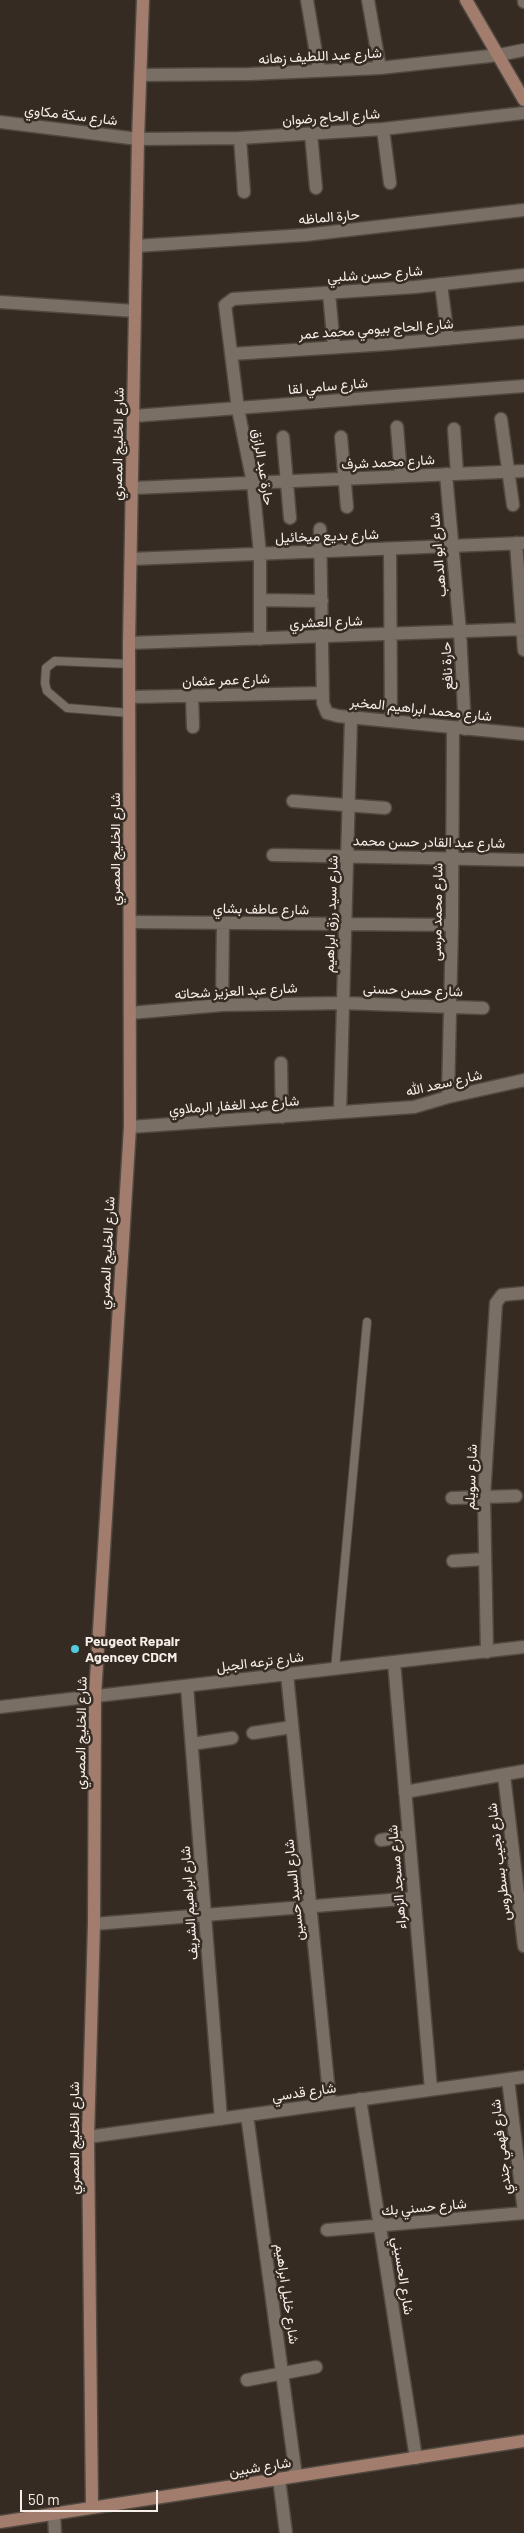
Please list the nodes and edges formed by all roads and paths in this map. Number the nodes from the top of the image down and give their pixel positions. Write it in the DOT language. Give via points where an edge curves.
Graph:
graph roads {
  1 [pos="143,0"];
  2 [pos="307,0"];
  3 [pos="368,0"];
  4 [pos="466,0"];
  5 [pos="524,50"];
  6 [pos="499,55"];
  7 [pos="380,68"];
  8 [pos="319,71"];
  9 [pos="142,75"];
  10 [pos="524,100"];
  11 [pos="524,113"];
  12 [pos="0,122"];
  13 [pos="383,129"];
  14 [pos="311,134"];
  15 [pos="240,138"];
  16 [pos="138,139"];
  17 [pos="390,183"];
  18 [pos="316,188"];
  19 [pos="244,192"];
  20 [pos="524,210"];
  21 [pos="136,246"];
  22 [pos="524,274"];
  23 [pos="441,284"];
  24 [pos="329,293"];
  25 [pos="228,301"];
  26 [pos="0,302"];
  27 [pos="135,311"];
  28 [pos="524,332"];
  29 [pos="448,339"];
  30 [pos="334,347"];
  31 [pos="231,354"];
  32 [pos="524,386"];
  33 [pos="238,408"];
  34 [pos="134,416"];
  35 [pos="501,419"];
  36 [pos="397,426"];
  37 [pos="454,429"];
  38 [pos="283,437"];
  39 [pos="341,437"];
  40 [pos="524,471"];
  41 [pos="508,472"];
  42 [pos="451,474"];
  43 [pos="401,476"];
  44 [pos="346,479"];
  45 [pos="287,482"];
  46 [pos="253,483"];
  47 [pos="133,488"];
  48 [pos="513,505"];
  49 [pos="347,507"];
  50 [pos="290,518"];
  51 [pos="320,529"];
  52 [pos="520,543"];
  53 [pos="453,546"];
  54 [pos="390,549"];
  55 [pos="322,551"];
  56 [pos="260,554"];
  57 [pos="131,559"];
  58 [pos="260,600"];
  59 [pos="322,601"];
  60 [pos="523,629"];
  61 [pos="460,632"];
  62 [pos="390,634"];
  63 [pos="322,637"];
  64 [pos="260,639"];
  65 [pos="130,643"];
  66 [pos="524,650"];
  67 [pos="130,664"];
  68 [pos="192,696"];
  69 [pos="130,698"];
  70 [pos="323,698"];
  71 [pos="130,713"];
  72 [pos="351,718"];
  73 [pos="391,722"];
  74 [pos="193,727"];
  75 [pos="459,728"];
  76 [pos="524,734"];
  77 [pos="293,801"];
  78 [pos="349,806"];
  79 [pos="385,808"];
  80 [pos="273,855"];
  81 [pos="347,855"];
  82 [pos="452,858"];
  83 [pos="524,860"];
  84 [pos="130,922"];
  85 [pos="223,923"];
  86 [pos="345,924"];
  87 [pos="452,925"];
  88 [pos="343,1002"];
  89 [pos="222,1004"];
  90 [pos="450,1006"];
  91 [pos="483,1008"];
  92 [pos="130,1012"];
  93 [pos="280,1063"];
  94 [pos="524,1080"];
  95 [pos="448,1097"];
  96 [pos="340,1112"];
  97 [pos="282,1117"];
  98 [pos="130,1127"];
  99 [pos="524,1293"];
  100 [pos="367,1322"];
  101 [pos="516,1496"];
  102 [pos="484,1497"];
  103 [pos="452,1498"];
  104 [pos="485,1559"];
  105 [pos="453,1560"];
  106 [pos="524,1647"];
  107 [pos="487,1652"];
  108 [pos="394,1662"];
  109 [pos="335,1669"];
  110 [pos="287,1674"];
  111 [pos="187,1686"];
  112 [pos="95,1696"];
  113 [pos="0,1707"];
  114 [pos="292,1727"];
  115 [pos="253,1733"];
  116 [pos="232,1738"];
  117 [pos="192,1744"];
  118 [pos="524,1771"];
  119 [pos="504,1775"];
  120 [pos="405,1792"];
  121 [pos="409,1836"];
  122 [pos="381,1840"];
  123 [pos="414,1898"];
  124 [pos="310,1906"];
  125 [pos="205,1915"];
  126 [pos="94,1924"];
  127 [pos="524,1946"];
  128 [pos="524,2077"];
  129 [pos="508,2079"];
  130 [pos="431,2089"];
  131 [pos="360,2099"];
  132 [pos="330,2103"];
  133 [pos="247,2115"];
  134 [pos="220,2119"];
  135 [pos="88,2137"];
  136 [pos="524,2212"];
  137 [pos="380,2226"];
  138 [pos="327,2230"];
  139 [pos="316,2367"];
  140 [pos="282,2373"];
  141 [pos="247,2380"];
  142 [pos="524,2441"];
  143 [pos="416,2458"];
  144 [pos="296,2476"];
  145 [pos="279,2479"];
  146 [pos="92,2507"];
  147 [pos="54,2514"];
  148 [pos="0,2522"];
  149 [pos="55,2533"];
  150 [pos="286,2533"];
  1 -- 9 [label="street, شارع الخليج المصري"];
  2 -- 8 [label="street"];
  3 -- 7 [label="street"];
  4 -- 6 [label="street"];
  5 -- 6 [label="street, شارع عبد اللطيف زهانه"];
  6 -- 7 [label="street, شارع عبد اللطيف زهانه"];
  6 -- 10 [label="street"];
  7 -- 8 [label="street, شارع عبد اللطيف زهانه"];
  8 -- 9 [label="street, شارع عبد اللطيف زهانه"];
  9 -- 16 [label="street, شارع الخليج المصري"];
  11 -- 13 [label="street, شارع الحاج رضوان"];
  12 -- 16 [label="street, شارع سكة مكاوي"];
  13 -- 14 [label="street, شارع الحاج رضوان"];
  13 -- 17 [label="street"];
  14 -- 15 [label="street, شارع الحاج رضوان"];
  14 -- 18 [label="street"];
  15 -- 16 [label="street, شارع الحاج رضوان"];
  15 -- 19 [label="street"];
  16 -- 21 [label="street, شارع الخليج المصري"];
  20 -- 21 [label="street, حارة الماظه" via="304,235"];
  21 -- 27 [label="street, شارع الخليج المصري"];
  22 -- 23 [label="street, شارع حسن شلبي"];
  23 -- 24 [label="street, شارع حسن شلبي"];
  23 -- 29 [label="street"];
  24 -- 25 [label="street, شارع حسن شلبي"];
  24 -- 30 [label="street"];
  25 -- 31 [label="street, حارة عبد الرازق" via="224,310"];
  26 -- 27 [label="street"];
  27 -- 34 [label="street, شارع الخليج المصري"];
  28 -- 29 [label="street, شارع الحاج بيومي محمد عمر"];
  29 -- 30 [label="street, شارع الحاج بيومي محمد عمر"];
  30 -- 31 [label="street, شارع الحاج بيومي محمد عمر"];
  31 -- 33 [label="street, حارة عبد الرازق"];
  32 -- 33 [label="street, شارع سامي لقا"];
  33 -- 34 [label="street, شارع سامي لقا"];
  33 -- 46 [label="street, حارة عبد الرازق"];
  34 -- 47 [label="street, شارع الخليج المصري"];
  35 -- 41 [label="street"];
  36 -- 43 [label="street"];
  37 -- 42 [label="street, شارع ابو الدهب"];
  38 -- 45 [label="street"];
  39 -- 44 [label="street"];
  40 -- 41 [label="street, شارع محمد شرف"];
  41 -- 42 [label="street, شارع محمد شرف"];
  41 -- 48 [label="street"];
  42 -- 43 [label="street, شارع محمد شرف"];
  42 -- 53 [label="street, شارع ابو الدهب"];
  43 -- 44 [label="street, شارع محمد شرف"];
  44 -- 45 [label="street, شارع محمد شرف"];
  44 -- 49 [label="street"];
  45 -- 46 [label="street, شارع محمد شرف"];
  45 -- 50 [label="street"];
  46 -- 47 [label="street, شارع محمد شرف"];
  46 -- 56 [label="street, حارة عبد الرازق"];
  47 -- 57 [label="street, شارع الخليج المصري"];
  51 -- 55 [label="street"];
  52 -- 53 [label="street, شارع بديع ميخائيل"];
  52 -- 60 [label="street"];
  53 -- 54 [label="street, شارع بديع ميخائيل"];
  53 -- 61 [label="street, شارع ابو الدهب"];
  54 -- 55 [label="street, شارع بديع ميخائيل"];
  54 -- 62 [label="street"];
  55 -- 56 [label="street, شارع بديع ميخائيل"];
  55 -- 59 [label="street"];
  56 -- 57 [label="street, شارع بديع ميخائيل"];
  56 -- 58 [label="street, حارة عبد الرازق"];
  57 -- 65 [label="street, شارع الخليج المصري"];
  58 -- 59 [label="street"];
  58 -- 64 [label="street, حارة عبد الرازق"];
  59 -- 63 [label="street"];
  60 -- 61 [label="street, شارع العشري"];
  60 -- 66 [label="street"];
  61 -- 62 [label="street, شارع العشري"];
  61 -- 75 [label="street, حارة نافع"];
  62 -- 63 [label="street, شارع العشري"];
  62 -- 73 [label="street"];
  63 -- 64 [label="street, شارع العشري"];
  63 -- 70 [label="street"];
  64 -- 65 [label="street, شارع العشري"];
  65 -- 67 [label="street, شارع الخليج المصري"];
  67 -- 69 [label="street, شارع الخليج المصري"];
  67 -- 71 [label="lane" via="54,661 46,668 45,683 47,691 68,708"];
  68 -- 69 [label="street, شارع عمر عثمان"];
  68 -- 70 [label="street, شارع عمر عثمان"];
  68 -- 74 [label="street"];
  69 -- 71 [label="street, شارع الخليج المصري"];
  70 -- 72 [label="street, شارع محمد ابراهيم المخبر" via="327,713"];
  71 -- 84 [label="street, شارع الخليج المصري"];
  72 -- 73 [label="street, شارع محمد ابراهيم المخبر"];
  72 -- 78 [label="street, شارع سيد رزق ابراهيم"];
  73 -- 75 [label="street, شارع محمد ابراهيم المخبر"];
  75 -- 76 [label="street, شارع محمد ابراهيم المخبر"];
  75 -- 82 [label="street, شارع محمد مرسى"];
  77 -- 78 [label="street"];
  78 -- 79 [label="street"];
  78 -- 81 [label="street, شارع سيد رزق ابراهيم"];
  80 -- 81 [label="street, شارع عبد القادر حسن محمد"];
  81 -- 82 [label="street, شارع عبد القادر حسن محمد"];
  81 -- 86 [label="street, شارع سيد رزق ابراهيم"];
  82 -- 83 [label="street, شارع عبد القادر حسن محمد"];
  82 -- 87 [label="street, شارع محمد مرسى"];
  84 -- 85 [label="street, شارع عاطف بشاي"];
  84 -- 92 [label="street, شارع الخليج المصري"];
  85 -- 86 [label="street, شارع عاطف بشاي"];
  85 -- 89 [label="street"];
  86 -- 87 [label="street, شارع عاطف بشاي"];
  86 -- 88 [label="street, شارع سيد رزق ابراهيم"];
  87 -- 90 [label="street, شارع محمد مرسى"];
  88 -- 89 [label="street, شارع عبد العزيز شحاته"];
  88 -- 90 [label="street, شارع حسن حسنى"];
  88 -- 96 [label="street, شارع سيد رزق ابراهيم"];
  89 -- 92 [label="street, شارع عبد العزيز شحاته"];
  90 -- 91 [label="street, شارع حسن حسنى"];
  90 -- 95 [label="street, شارع محمد مرسى"];
  92 -- 98 [label="street, شارع الخليج المصري"];
  93 -- 97 [label="street"];
  94 -- 95 [label="street, شارع سعد الله"];
  95 -- 96 [label="street, شارع سعد الله" via="414,1107"];
  96 -- 97 [label="street, شارع عبد الغفار الرملاوي"];
  97 -- 98 [label="street, شارع عبد الغفار الرملاوي"];
  98 -- 112 [label="street, شارع الخليج المصري"];
  99 -- 102 [label="street, شارع سويلم" via="502,1295 496,1303"];
  100 -- 109 [label="lane"];
  101 -- 102 [label="street"];
  102 -- 103 [label="street"];
  102 -- 104 [label="street, شارع سويلم"];
  104 -- 105 [label="street"];
  104 -- 107 [label="street, شارع سويلم"];
  106 -- 107 [label="street, شارع ترعه الجبل"];
  107 -- 108 [label="street, شارع ترعه الجبل"];
  108 -- 109 [label="street, شارع ترعه الجبل"];
  108 -- 120 [label="street, شارع مسجد الزهراء"];
  109 -- 110 [label="street, شارع ترعه الجبل"];
  110 -- 111 [label="street, شارع ترعه الجبل"];
  110 -- 114 [label="street, شارع السيد حسين"];
  111 -- 112 [label="street, شارع ترعه الجبل"];
  111 -- 117 [label="street, شارع ابراهيم الشريف"];
  112 -- 113 [label="street, شارع ترعه الجبل"];
  112 -- 126 [label="street, شارع الخليج المصري"];
  114 -- 115 [label="street"];
  114 -- 124 [label="street, شارع السيد حسين"];
  116 -- 117 [label="street"];
  117 -- 125 [label="street, شارع ابراهيم الشريف"];
  118 -- 119 [label="street"];
  119 -- 120 [label="street"];
  119 -- 127 [label="street, شارع نجيب بسطروس"];
  120 -- 121 [label="street, شارع مسجد الزهراء"];
  121 -- 122 [label="street"];
  121 -- 123 [label="street, شارع مسجد الزهراء"];
  123 -- 124 [label="street"];
  123 -- 130 [label="street, شارع مسجد الزهراء"];
  124 -- 125 [label="street"];
  124 -- 132 [label="street, شارع السيد حسين"];
  125 -- 126 [label="street"];
  125 -- 134 [label="street, شارع ابراهيم الشريف"];
  126 -- 135 [label="street, شارع الخليج المصري"];
  128 -- 129 [label="street, شارع قدسي"];
  129 -- 130 [label="street, شارع قدسي"];
  129 -- 136 [label="street, شارع فهمي جندي"];
  130 -- 131 [label="street, شارع قدسي"];
  131 -- 132 [label="street, شارع قدسي"];
  131 -- 137 [label="street, شارع الحسيني"];
  132 -- 133 [label="street, شارع قدسي"];
  133 -- 134 [label="street, شارع قدسي"];
  133 -- 140 [label="street, شارع خليل ابراهيم"];
  134 -- 135 [label="street, شارع قدسي"];
  135 -- 146 [label="street, شارع الخليج المصري"];
  136 -- 137 [label="street, شارع حسني بك"];
  137 -- 138 [label="street, شارع حسني بك"];
  137 -- 143 [label="street, شارع الحسيني"];
  139 -- 140 [label="street"];
  140 -- 141 [label="street"];
  140 -- 144 [label="street, شارع خليل ابراهيم"];
  142 -- 143 [label="street, شارع شبين"];
  143 -- 144 [label="street, شارع شبين"];
  144 -- 145 [label="street, شارع شبين"];
  145 -- 146 [label="street, شارع شبين"];
  145 -- 150 [label="street"];
  146 -- 147 [label="street, شارع شبين"];
  147 -- 148 [label="street, شارع شبين"];
  147 -- 149 [label="street"];
}
